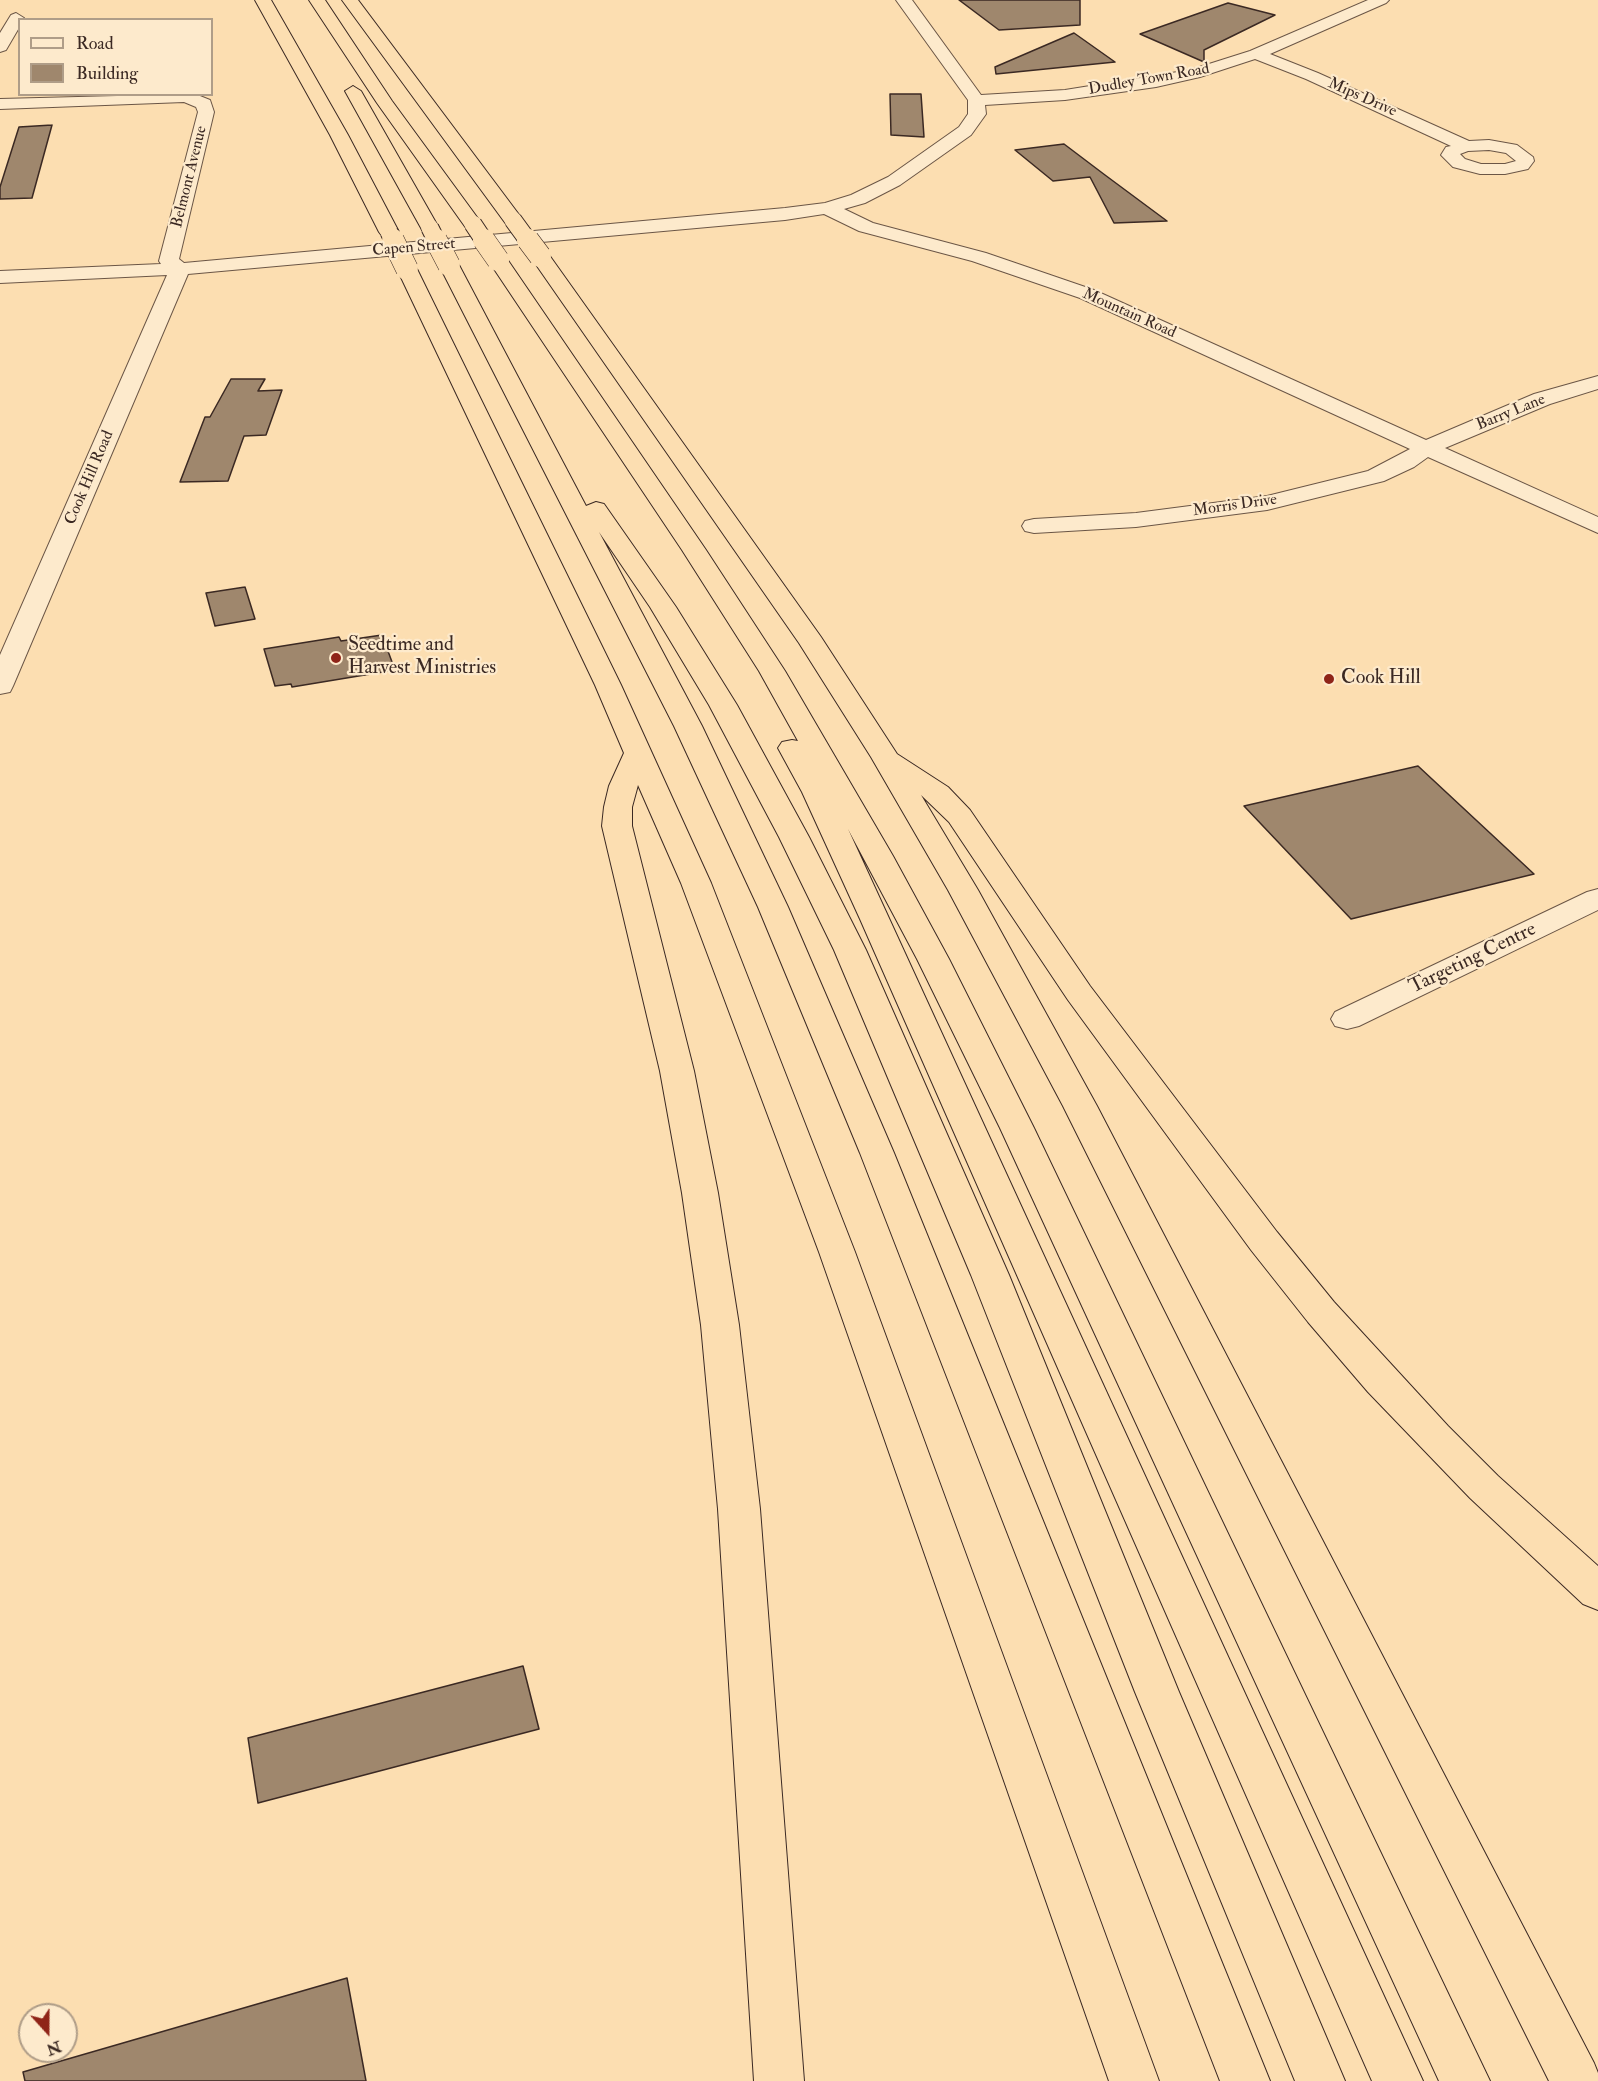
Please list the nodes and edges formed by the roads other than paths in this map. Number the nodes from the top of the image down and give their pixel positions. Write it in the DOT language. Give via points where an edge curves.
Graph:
graph roads {
  1 [pos="263,0"];
  2 [pos="350,0"];
  3 [pos="904,0"];
  4 [pos="1381,0"];
  5 [pos="310,10"];
  6 [pos="16,18"];
  7 [pos="0,47"];
  8 [pos="1256,54"];
  9 [pos="344,76"];
  10 [pos="976,100"];
  11 [pos="0,105"];
  12 [pos="1466,146"];
  13 [pos="827,208"];
  14 [pos="180,269"];
  15 [pos="0,277"];
  16 [pos="1598,382"];
  17 [pos="525,413"];
  18 [pos="617,436"];
  19 [pos="1426,448"];
  20 [pos="1034,526"];
  21 [pos="1598,526"];
  22 [pos="0,686"];
  23 [pos="639,751"];
  24 [pos="885,758"];
  25 [pos="1598,898"];
  26 [pos="1347,1019"];
  27 [pos="1598,1592"];
  28 [pos="779,2081"];
  29 [pos="1134,2081"];
  30 [pos="1245,2081"];
  31 [pos="1320,2081"];
  32 [pos="1398,2081"];
  33 [pos="1466,2081"];
  34 [pos="1576,2081"];
  1 -- 23 [label="highway, bridge" via="339,135 407,269"];
  2 -- 24 [label="highway, bridge" via="540,256 756,561"];
  3 -- 10 [label="street"];
  4 -- 8 [label="street, Dudley Town Road"];
  5 -- 18 [label="highway, bridge" via="378,93 473,224"];
  6 -- 7 [label="street"];
  8 -- 10 [label="street, Dudley Town Road" via="1156,82 1065,95"];
  8 -- 12 [label="street, Mips Drive"];
  9 -- 17 [label="highway, bridge" via="430,228"];
  10 -- 13 [label="street" via="977,114 965,131 894,181 858,199"];
  11 -- 14 [label="street, Belmont Avenue" via="186,97 204,104 206,112 169,261"];
  13 -- 14 [label="street, Capen Street"];
  13 -- 19 [label="street, Mountain Road" via="866,227 979,257 1087,294"];
  14 -- 15 [label="street, Capen Street"];
  14 -- 22 [label="street, Cook Hill Road"];
  16 -- 19 [label="street, Barry Lane" via="1542,399"];
  17 -- 30 [label="highway" via="688,726 799,967 877,1152"];
  17 -- 31 [label="highway" via="631,559 692,654 761,774 850,950 990,1275"];
  18 -- 32 [label="highway" via="646,498 735,646 820,802"];
  18 -- 33 [label="highway" via="772,671 933,959 1017,1128"];
  19 -- 20 [label="street, Morris Drive" via="1377,476 1267,503 1136,520"];
  19 -- 21 [label="street, Mountain Road"];
  23 -- 28 [label="highway" via="623,786 617,826 677,1071 720,1325 740,1521"];
  23 -- 29 [label="highway" via="696,883 801,1155"];
  24 -- 27 [label="highway" via="932,787 960,816 1133,1068 1321,1312 1442,1445"];
  24 -- 34 [label="highway" via="963,890 1080,1106"];
  25 -- 26 [label="street, Targeting Centre"];
}
